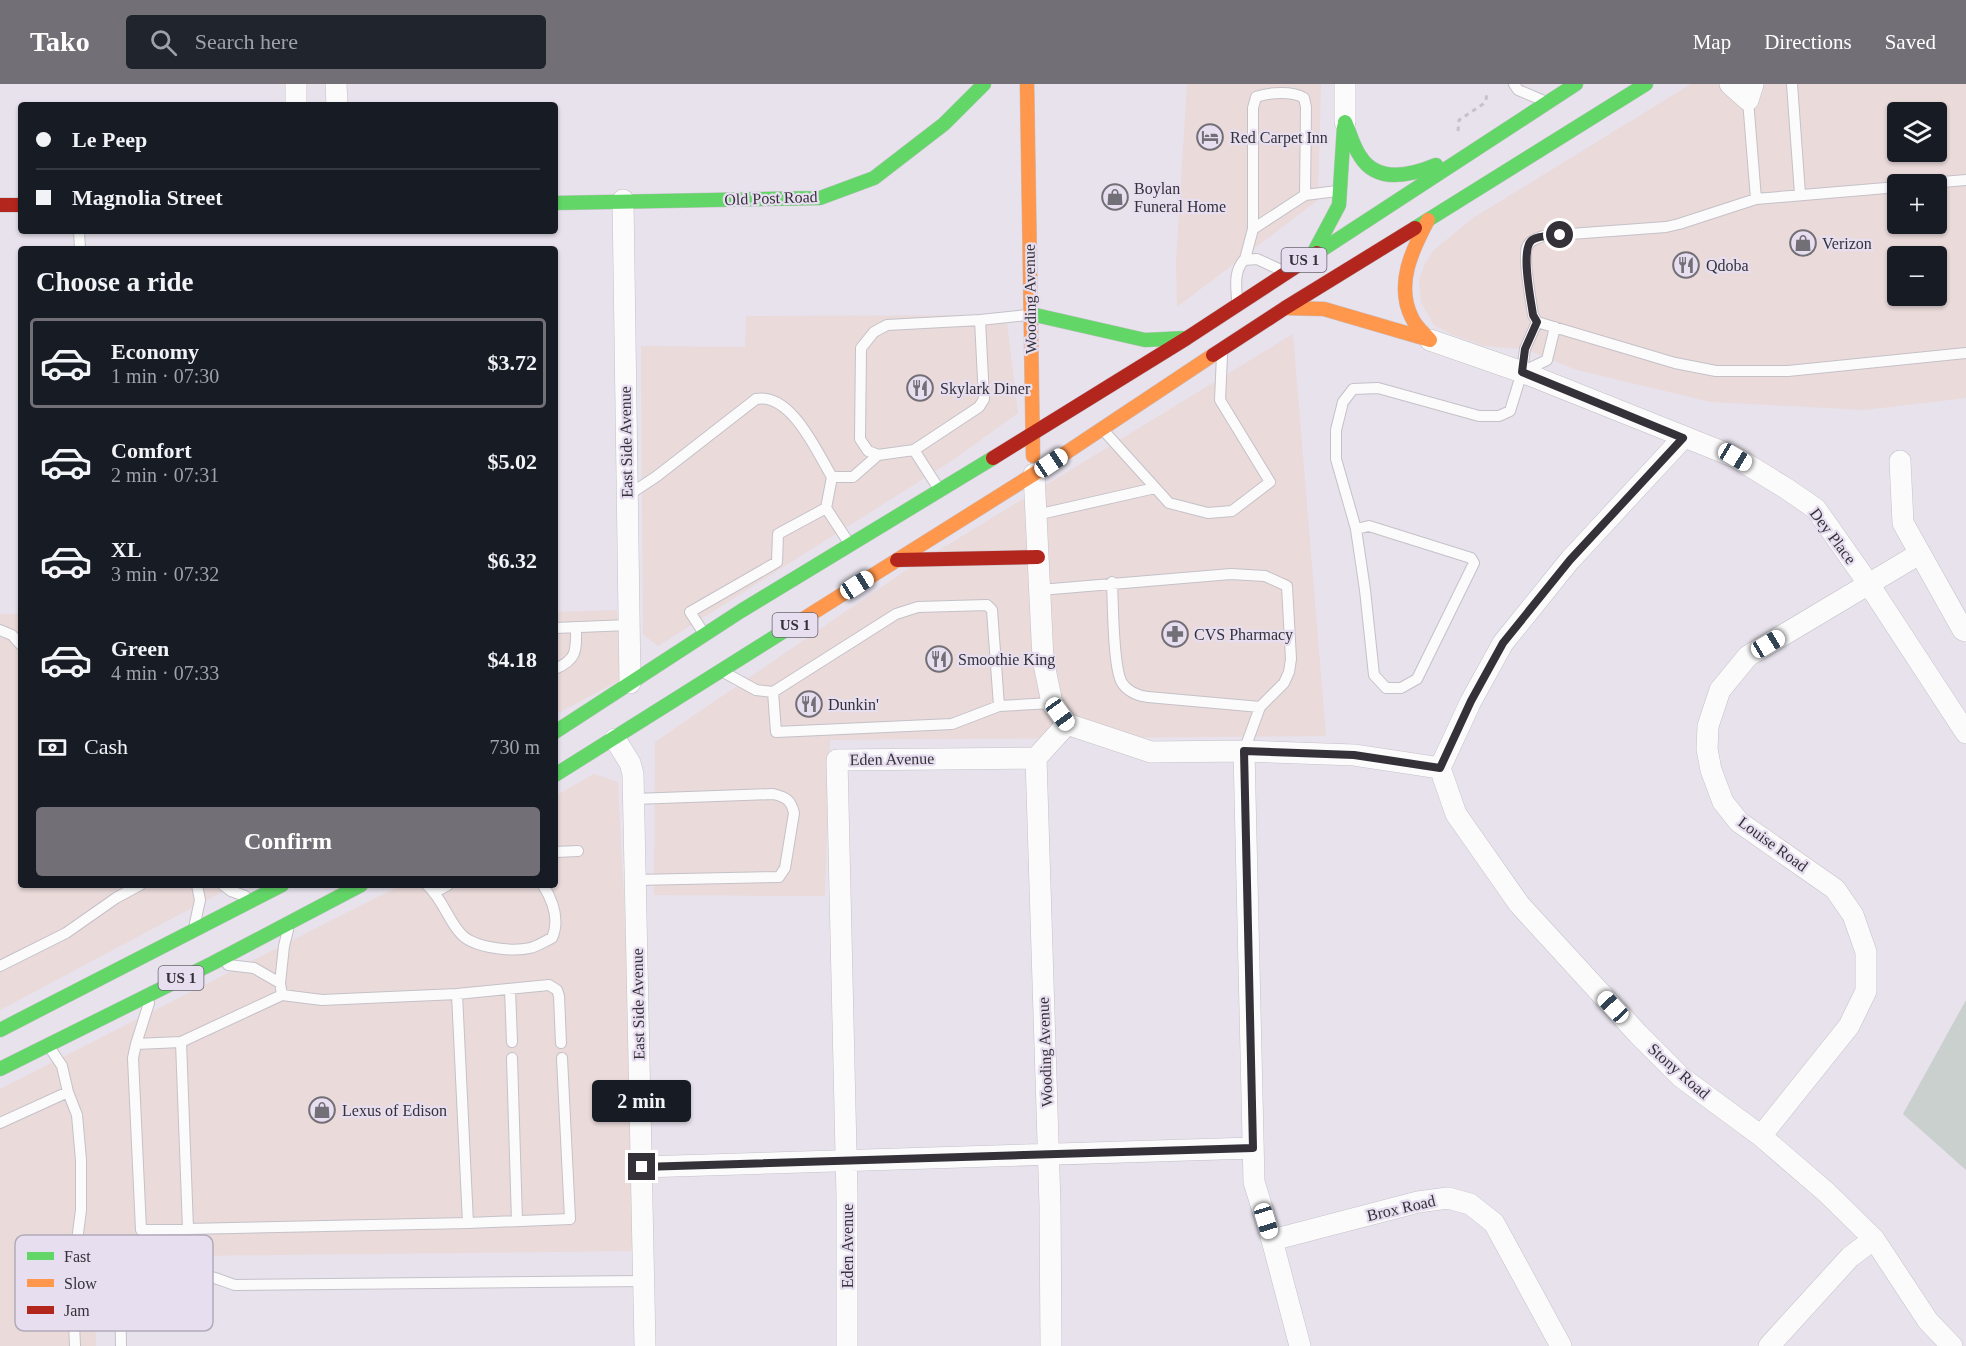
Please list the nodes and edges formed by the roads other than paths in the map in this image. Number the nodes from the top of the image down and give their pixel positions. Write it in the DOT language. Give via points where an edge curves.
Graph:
graph roads {
  1 [pos="296,84"];
  2 [pos="336,84"];
  3 [pos="984,84"];
  4 [pos="1027,84"];
  5 [pos="1345,84"];
  6 [pos="1514,84"];
  7 [pos="1576,84"];
  8 [pos="1646,84"];
  9 [pos="1730,84"];
  10 [pos="1792,84"];
  11 [pos="1751,92"];
  12 [pos="296,102"];
  13 [pos="337,102"];
  14 [pos="1548,102"];
  15 [pos="1345,122"];
  16 [pos="1500,134"];
  17 [pos="1966,180"];
  18 [pos="1947,182"];
  19 [pos="1887,187"];
  20 [pos="1340,190"];
  21 [pos="1800,194"];
  22 [pos="1305,195"];
  23 [pos="1756,199"];
  24 [pos="623,200"];
  25 [pos="558,203"];
  26 [pos="0,205"];
  27 [pos="18,205"];
  28 [pos="1428,220"];
  29 [pos="1253,229"];
  30 [pos="1312,255"];
  31 [pos="1245,259"];
  32 [pos="1286,272"];
  33 [pos="1237,305"];
  34 [pos="1285,308"];
  35 [pos="1030,314"];
  36 [pos="980,320"];
  37 [pos="1537,322"];
  38 [pos="1555,327"];
  39 [pos="1187,338"];
  40 [pos="1430,340"];
  41 [pos="1222,349"];
  42 [pos="1966,353"];
  43 [pos="1522,372"];
  44 [pos="1102,429"];
  45 [pos="1032,435"];
  46 [pos="1683,438"];
  47 [pos="914,450"];
  48 [pos="878,455"];
  49 [pos="1900,461"];
  50 [pos="1034,474"];
  51 [pos="832,477"];
  52 [pos="1155,488"];
  53 [pos="939,489"];
  54 [pos="627,496"];
  55 [pos="826,508"];
  56 [pos="1036,515"];
  57 [pos="1356,529"];
  58 [pos="850,544"];
  59 [pos="1919,554"];
  60 [pos="1038,557"];
  61 [pos="896,560"];
  62 [pos="1112,582"];
  63 [pos="1868,584"];
  64 [pos="1040,590"];
  65 [pos="629,625"];
  66 [pos="576,627"];
  67 [pos="558,628"];
  68 [pos="0,630"];
  69 [pos="1966,631"];
  70 [pos="705,634"];
  71 [pos="18,642"];
  72 [pos="558,668"];
  73 [pos="721,671"];
  74 [pos="630,683"];
  75 [pos="773,692"];
  76 [pos="1052,703"];
  77 [pos="999,706"];
  78 [pos="1260,707"];
  79 [pos="1067,724"];
  80 [pos="558,730"];
  81 [pos="1966,733"];
  82 [pos="615,739"];
  83 [pos="1244,751"];
  84 [pos="1036,758"];
  85 [pos="1440,768"];
  86 [pos="558,773"];
  87 [pos="634,799"];
  88 [pos="578,851"];
  89 [pos="558,852"];
  90 [pos="634,880"];
  91 [pos="134,888"];
  92 [pos="198,888"];
  93 [pos="227,888"];
  94 [pos="276,888"];
  95 [pos="355,888"];
  96 [pos="545,888"];
  97 [pos="431,889"];
  98 [pos="254,899"];
  99 [pos="290,923"];
  100 [pos="194,930"];
  101 [pos="213,963"];
  102 [pos="0,966"];
  103 [pos="280,984"];
  104 [pos="510,988"];
  105 [pos="152,992"];
  106 [pos="457,994"];
  107 [pos="282,995"];
  108 [pos="0,1030"];
  109 [pos="181,1042"];
  110 [pos="512,1042"];
  111 [pos="561,1043"];
  112 [pos="136,1044"];
  113 [pos="48,1045"];
  114 [pos="512,1058"];
  115 [pos="562,1058"];
  116 [pos="0,1069"];
  117 [pos="68,1092"];
  118 [pos="0,1123"];
  119 [pos="1761,1136"];
  120 [pos="1253,1148"];
  121 [pos="1048,1154"];
  122 [pos="846,1160"];
  123 [pos="642,1167"];
  124 [pos="518,1221"];
  125 [pos="468,1223"];
  126 [pos="188,1229"];
  127 [pos="78,1235"];
  128 [pos="1874,1239"];
  129 [pos="1272,1240"];
  130 [pos="213,1277"];
  131 [pos="644,1281"];
  132 [pos="74,1331"];
  133 [pos="121,1331"];
  134 [pos="75,1346"];
  135 [pos="121,1346"];
  136 [pos="645,1346"];
  137 [pos="847,1346"];
  138 [pos="1051,1346"];
  139 [pos="1300,1346"];
  140 [pos="1561,1346"];
  141 [pos="1769,1346"];
  142 [pos="1952,1346"];
  1 -- 12 [label="street"];
  2 -- 13 [label="street"];
  3 -- 24 [label="main road, Old Post Road" via="944,124 874,178 820,198"];
  4 -- 35 [label="main road, Wooding Avenue"];
  5 -- 15 [label="street"];
  6 -- 14 [label="lane" via="1518,90"];
  7 -- 14 [label="main road, US 1"];
  8 -- 28 [label="main road, US 1"];
  9 -- 11 [label="street"];
  10 -- 21 [label="lane"];
  11 -- 23 [label="lane"];
  14 -- 16 [label="main road, US 1"];
  15 -- 16 [label="main road" via="1362,160 1381,173 1404,177"];
  15 -- 20 [label="main road"];
  16 -- 30 [label="main road, US 1"];
  17 -- 18 [label="lane"];
  19 -- 21 [label="lane"];
  20 -- 22 [label="lane"];
  20 -- 30 [label="main road" via="1339,205"];
  21 -- 23 [label="lane"];
  22 -- 29 [label="lane"];
  22 -- 29 [label="lane" via="1304,98 1264,94 1256,97"];
  23 -- 37 [label="lane" via="1679,224 1532,240 1527,248 1527,261"];
  24 -- 25 [label="main road, Old Post Road"];
  24 -- 54 [label="street, East Side Avenue"];
  26 -- 27 [label="main road"];
  28 -- 34 [label="main road, US 1"];
  28 -- 40 [label="main road" via="1414,246 1404,286 1412,320"];
  29 -- 31 [label="lane"];
  30 -- 32 [label="main road, US 1"];
  31 -- 32 [label="lane" via="1257,259"];
  31 -- 33 [label="lane" via="1236,277"];
  32 -- 33 [label="main road, US 1"];
  33 -- 39 [label="main road, US 1"];
  34 -- 40 [label="main road" via="1324,309"];
  34 -- 41 [label="main road, US 1"];
  35 -- 36 [label="lane"];
  35 -- 39 [label="main road" via="1145,340"];
  35 -- 45 [label="main road, Wooding Avenue"];
  36 -- 47 [label="lane" via="983,404"];
  36 -- 48 [label="lane" via="887,325 866,339 861,348 860,439 868,451"];
  37 -- 38 [label="lane"];
  37 -- 43 [label="lane" via="1525,349"];
  38 -- 42 [label="lane" via="1675,363 1725,371 1788,371"];
  38 -- 43 [label="lane" via="1547,360"];
  39 -- 45 [label="main road, US 1"];
  40 -- 43 [label="street, Dey Place"];
  41 -- 44 [label="main road, US 1"];
  41 -- 52 [label="lane" via="1220,400 1270,482 1232,511 1208,513 1168,503"];
  43 -- 46 [label="street, Dey Place"];
  43 -- 57 [label="lane" via="1510,411 1499,416 1479,416 1378,388 1353,389 1343,402 1336,430 1336,459"];
  44 -- 50 [label="main road, US 1"];
  44 -- 52 [label="lane"];
  45 -- 50 [label="main road, Wooding Avenue"];
  45 -- 53 [label="main road, US 1"];
  46 -- 63 [label="street, Dey Place" via="1735,457 1816,509"];
  46 -- 85 [label="street" via="1570,560 1503,643"];
  47 -- 48 [label="lane"];
  47 -- 53 [label="lane"];
  48 -- 51 [label="lane" via="853,477"];
  49 -- 59 [label="street" via="1903,524"];
  50 -- 56 [label="street, Wooding Avenue"];
  50 -- 61 [label="main road, US 1"];
  51 -- 54 [label="lane" via="800,423 786,408 764,398 756,399"];
  51 -- 55 [label="lane"];
  52 -- 56 [label="lane"];
  53 -- 58 [label="main road, US 1"];
  54 -- 65 [label="street, East Side Avenue"];
  55 -- 58 [label="lane"];
  55 -- 70 [label="lane" via="778,534 777,562 690,612"];
  56 -- 60 [label="street, Wooding Avenue"];
  57 -- 57 [label="lane" via="1374,675 1386,688 1401,688 1417,679 1474,562 1369,526"];
  58 -- 70 [label="main road, US 1"];
  59 -- 63 [label="street, Louise Road"];
  59 -- 69 [label="street"];
  60 -- 61 [label="main road"];
  60 -- 64 [label="street, Wooding Avenue"];
  61 -- 73 [label="main road, US 1"];
  62 -- 64 [label="lane"];
  62 -- 78 [label="lane" via="1118,664 1126,687 1139,696"];
  62 -- 78 [label="lane" via="1231,574 1265,576 1287,586 1289,672 1284,683"];
  63 -- 81 [label="street, Dey Place"];
  63 -- 119 [label="street, Louise Road" via="1748,656 1720,690 1708,726 1711,770 1723,802 1739,822 1835,889 1853,915 1866,952 1866,991 1849,1026"];
  64 -- 76 [label="street, Wooding Avenue" via="1043,658"];
  65 -- 66 [label="lane"];
  65 -- 74 [label="street, East Side Avenue"];
  66 -- 67 [label="lane"];
  66 -- 72 [label="lane" via="572,658"];
  68 -- 71 [label="lane"];
  70 -- 74 [label="main road, US 1"];
  73 -- 75 [label="lane" via="756,690"];
  73 -- 82 [label="main road, US 1"];
  74 -- 80 [label="main road, US 1"];
  75 -- 77 [label="lane" via="776,732 952,724"];
  75 -- 77 [label="lane" via="896,614 918,607 987,605 992,610"];
  76 -- 77 [label="lane"];
  76 -- 79 [label="street, Wooding Avenue"];
  78 -- 83 [label="lane"];
  79 -- 83 [label="street" via="1151,752"];
  79 -- 84 [label="street"];
  82 -- 86 [label="main road, US 1"];
  82 -- 87 [label="street, East Side Avenue" via="630,763"];
  83 -- 85 [label="street" via="1354,755"];
  83 -- 120 [label="street"];
  84 -- 121 [label="street, Wooding Avenue"];
  84 -- 122 [label="street, Eden Avenue" via="837,760"];
  85 -- 119 [label="street, Stony Road" via="1456,814 1519,904 1681,1077"];
  87 -- 90 [label="street, East Side Avenue"];
  87 -- 90 [label="lane" via="773,794 787,798 794,813 785,868 779,877"];
  88 -- 89 [label="lane"];
  90 -- 123 [label="street, East Side Avenue"];
  91 -- 102 [label="lane" via="66,933"];
  92 -- 100 [label="lane" via="200,900"];
  93 -- 98 [label="lane"];
  94 -- 98 [label="main road, US 1"];
  95 -- 99 [label="main road, US 1"];
  96 -- 97 [label="lane" via="557,927 552,938 529,948 476,945 461,935"];
  98 -- 100 [label="main road, US 1"];
  99 -- 101 [label="main road, US 1"];
  99 -- 103 [label="lane"];
  100 -- 108 [label="main road, US 1"];
  101 -- 103 [label="lane" via="254,968"];
  101 -- 105 [label="main road, US 1"];
  103 -- 107 [label="lane"];
  104 -- 106 [label="lane"];
  104 -- 110 [label="lane"];
  104 -- 111 [label="lane" via="546,984 555,988 559,996"];
  105 -- 112 [label="lane"];
  105 -- 113 [label="main road, US 1"];
  106 -- 107 [label="lane" via="322,1000"];
  106 -- 125 [label="lane"];
  107 -- 109 [label="lane"];
  109 -- 112 [label="lane"];
  109 -- 126 [label="lane"];
  112 -- 126 [label="lane" via="133,1058 141,1230"];
  113 -- 116 [label="main road, US 1"];
  113 -- 117 [label="lane" via="62,1066"];
  114 -- 124 [label="lane"];
  115 -- 124 [label="lane" via="570,1219"];
  117 -- 118 [label="lane"];
  117 -- 127 [label="lane" via="77,1115 81,1160"];
  119 -- 128 [label="street, Stony Road"];
  120 -- 121 [label="street"];
  120 -- 129 [label="street" via="1254,1182"];
  121 -- 122 [label="street"];
  121 -- 138 [label="street, Wooding Avenue"];
  122 -- 123 [label="street"];
  122 -- 137 [label="street, Eden Avenue"];
  123 -- 131 [label="street, East Side Avenue"];
  124 -- 125 [label="lane"];
  125 -- 126 [label="lane"];
  128 -- 141 [label="street" via="1850,1257"];
  128 -- 142 [label="street, Stony Road" via="1928,1321"];
  129 -- 139 [label="street"];
  129 -- 140 [label="street, Brox Road" via="1418,1202 1448,1198 1470,1204 1494,1223"];
  130 -- 131 [label="lane" via="235,1285"];
  131 -- 136 [label="street, East Side Avenue"];
  132 -- 134 [label="lane"];
  133 -- 135 [label="lane"];
}
